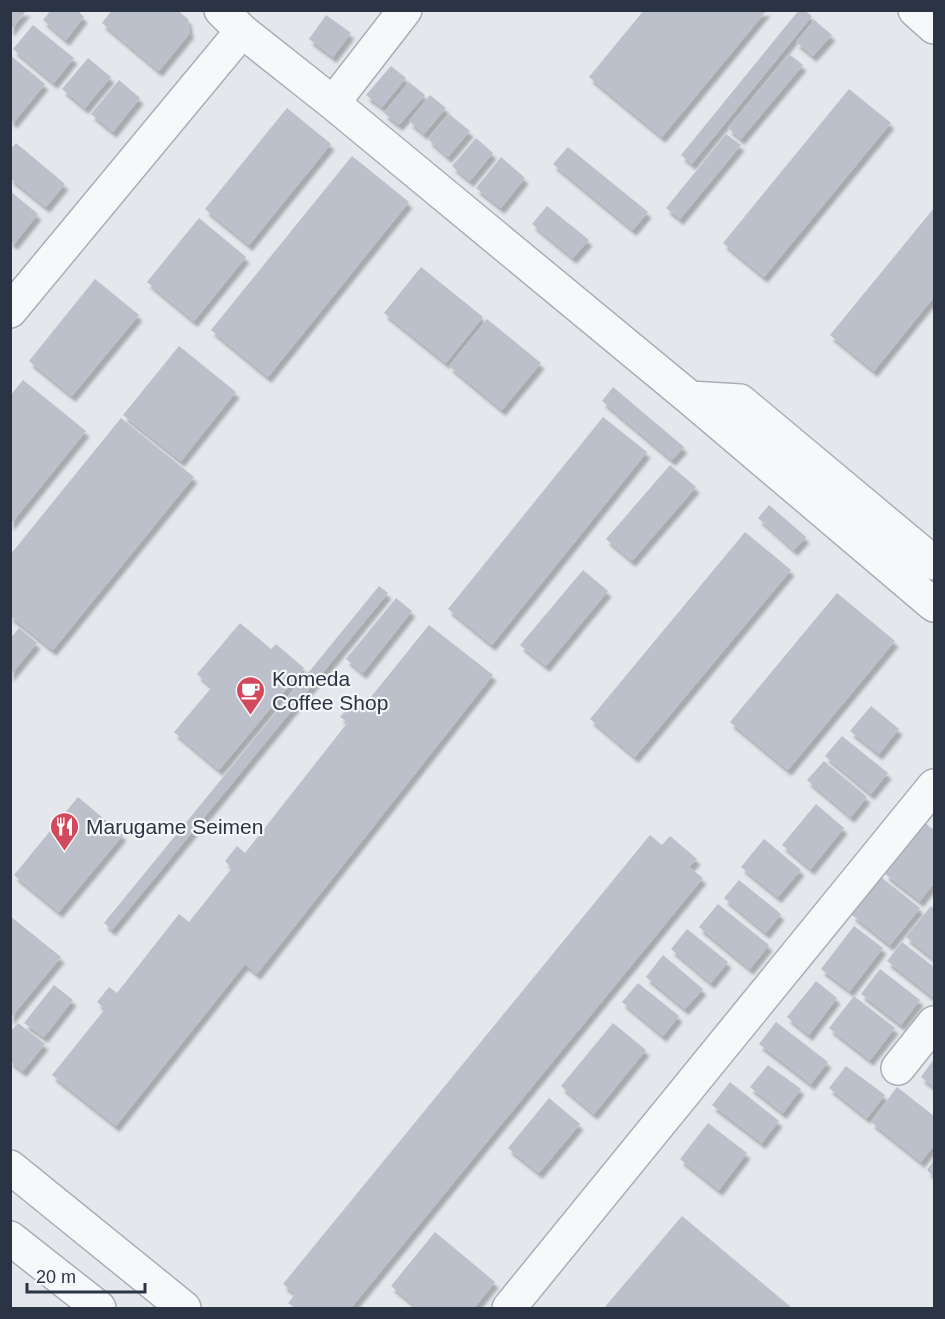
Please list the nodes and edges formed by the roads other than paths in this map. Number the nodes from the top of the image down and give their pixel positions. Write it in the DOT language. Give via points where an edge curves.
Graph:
graph roads {
  1 [pos="405,10"];
  2 [pos="915,10"];
  3 [pos="232,21"];
  4 [pos="934,27"];
  5 [pos="333,103"];
  6 [pos="10,311"];
  7 [pos="690,398"];
  8 [pos="934,563"];
  9 [pos="934,605"];
  10 [pos="934,786"];
  11 [pos="934,1023"];
  12 [pos="898,1068"];
  13 [pos="10,1167"];
  14 [pos="10,1238"];
  15 [pos="99,1308"];
  16 [pos="184,1308"];
  17 [pos="509,1308"];
  1 -- 5 [label="street"];
  2 -- 4 [label="street"];
  3 -- 5 [label="street"];
  3 -- 6 [label="street"];
  5 -- 7 [label="street"];
  7 -- 8 [label="street" via="740,401"];
  7 -- 9 [label="street"];
  10 -- 17 [label="street"];
  11 -- 12 [label="street"];
  13 -- 16 [label="street"];
  14 -- 15 [label="street"];
}
